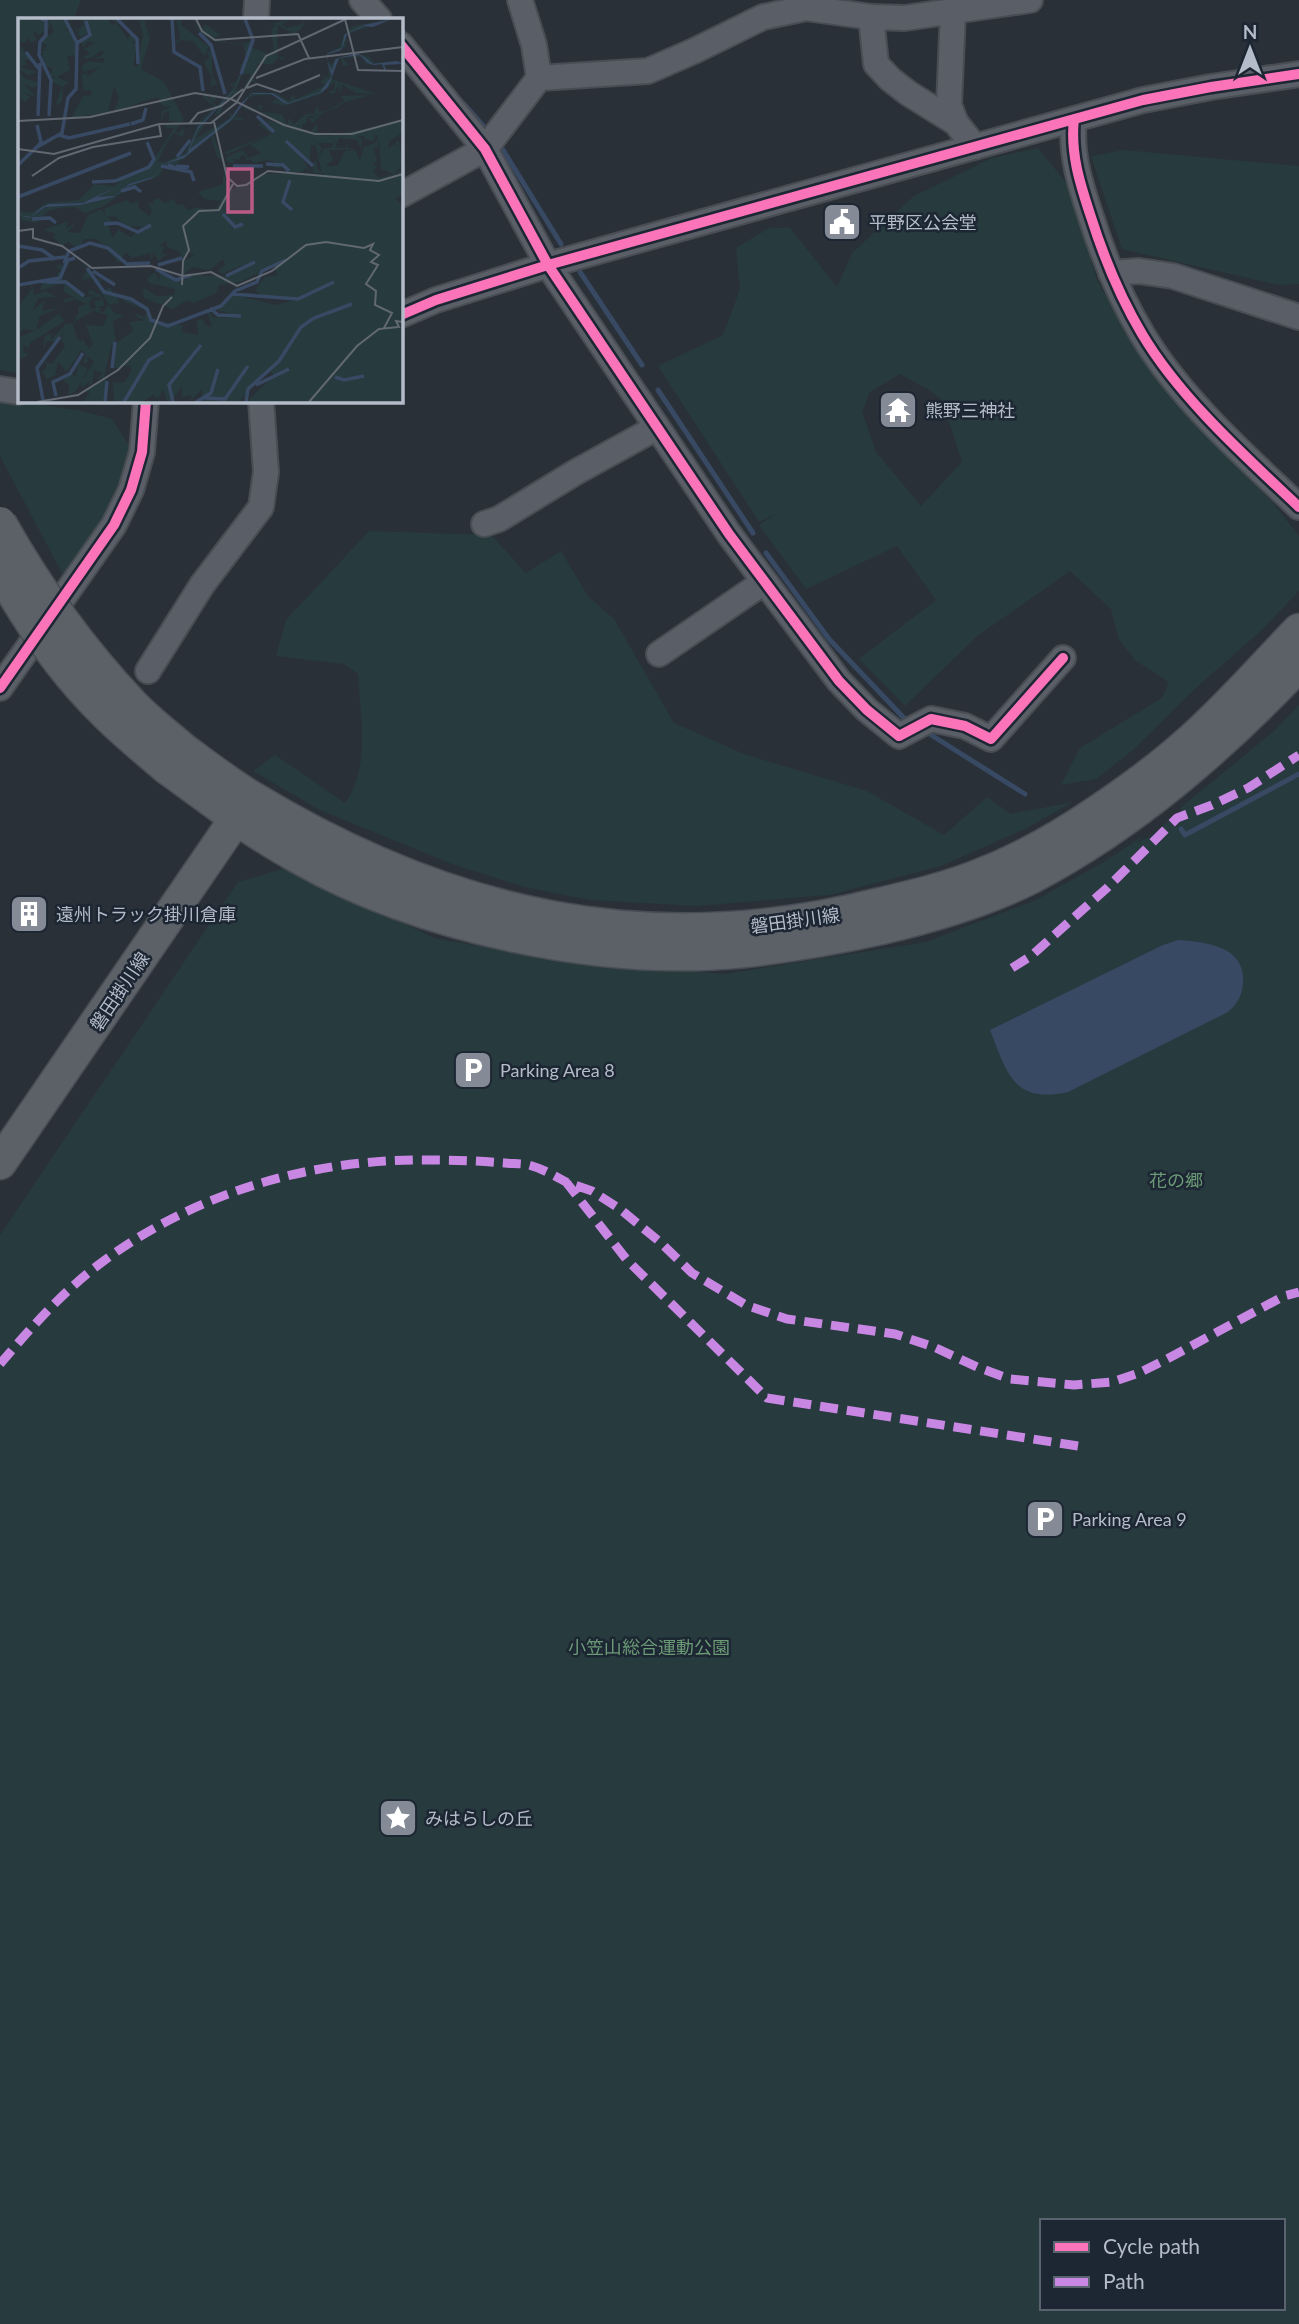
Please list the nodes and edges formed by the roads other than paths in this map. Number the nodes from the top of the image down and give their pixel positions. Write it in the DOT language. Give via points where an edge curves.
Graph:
graph roads {
  1 [pos="257,0"];
  2 [pos="362,0"];
  3 [pos="520,0"];
  4 [pos="1030,0"];
  5 [pos="761,8"];
  6 [pos="953,12"];
  7 [pos="871,17"];
  8 [pos="256,18"];
  9 [pos="378,18"];
  10 [pos="402,46"];
  11 [pos="1299,74"];
  12 [pos="539,78"];
  13 [pos="1074,119"];
  14 [pos="956,123"];
  15 [pos="975,146"];
  16 [pos="485,149"];
  17 [pos="402,194"];
  18 [pos="548,265"];
  19 [pos="1111,273"];
  20 [pos="402,315"];
  21 [pos="1299,317"];
  22 [pos="0,389"];
  23 [pos="18,392"];
  24 [pos="146,402"];
  25 [pos="261,402"];
  26 [pos="656,428"];
  27 [pos="1299,507"];
  28 [pos="0,523"];
  29 [pos="484,524"];
  30 [pos="0,570"];
  31 [pos="764,582"];
  32 [pos="1299,630"];
  33 [pos="659,654"];
  34 [pos="1063,658"];
  35 [pos="1299,665"];
  36 [pos="148,671"];
  37 [pos="0,688"];
  38 [pos="175,759"];
  39 [pos="244,807"];
  40 [pos="0,1163"];
  1 -- 8 [label="street"];
  2 -- 9 [label="street"];
  3 -- 12 [label="street"];
  4 -- 6 [label="street"];
  5 -- 7 [label="street" via="806,8"];
  5 -- 12 [label="street" via="694,51 648,71"];
  6 -- 7 [label="street"];
  6 -- 14 [label="street" via="949,104"];
  7 -- 14 [label="street" via="876,64 908,93"];
  10 -- 16 [label="street"];
  11 -- 13 [label="street" via="1143,100"];
  12 -- 16 [label="street"];
  13 -- 15 [label="street"];
  13 -- 19 [label="street" via="1071,142 1081,188"];
  14 -- 15 [label="street"];
  15 -- 18 [label="street"];
  16 -- 17 [label="street"];
  16 -- 18 [label="street"];
  18 -- 20 [label="street"];
  18 -- 26 [label="street"];
  19 -- 21 [label="street" via="1173,276"];
  19 -- 27 [label="street" via="1143,336 1181,386"];
  22 -- 23 [label="street"];
  24 -- 37 [label="street" via="142,452 114,525"];
  25 -- 36 [label="street" via="266,472 261,507 202,585"];
  26 -- 29 [label="street" via="499,520"];
  26 -- 31 [label="street"];
  28 -- 38 [label="main road, bridge" via="90,655"];
  30 -- 38 [label="main road, bridge" via="18,603 104,713"];
  31 -- 33 [label="street"];
  31 -- 34 [label="street" via="839,681 899,736 931,719 965,726 991,739"];
  32 -- 39 [label="main road, 磐田掛川線" via="1191,741 1093,815 1044,844 979,876 797,922 685,932 573,922 517,911 406,875"];
  35 -- 39 [label="main road, 磐田掛川線" via="1245,721 1158,796 1030,878 918,919 754,950 631,952 459,924 351,884 297,857"];
  38 -- 39 [label="main road"];
  39 -- 40 [label="main road, 磐田掛川線"];
}
